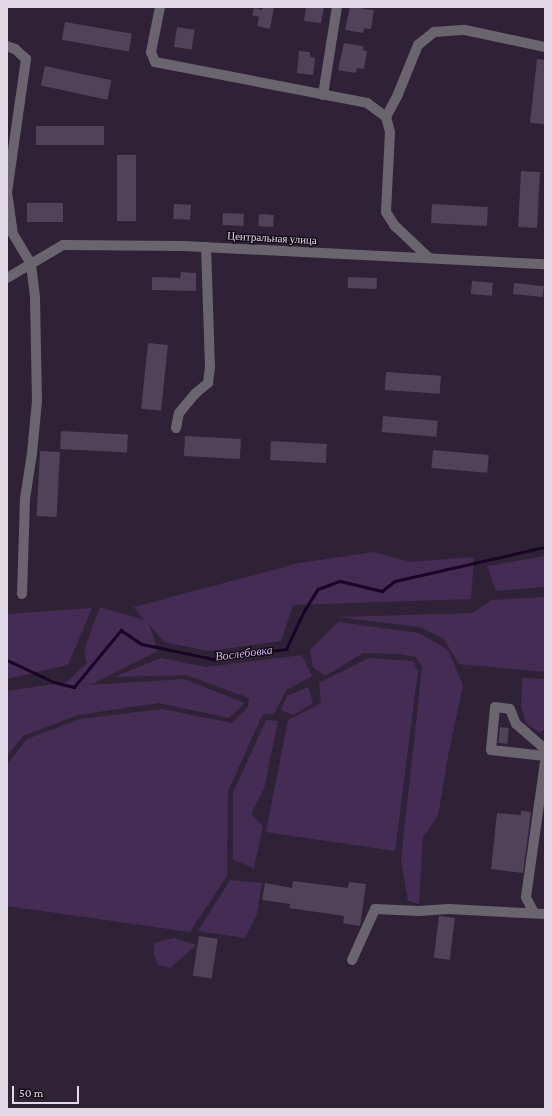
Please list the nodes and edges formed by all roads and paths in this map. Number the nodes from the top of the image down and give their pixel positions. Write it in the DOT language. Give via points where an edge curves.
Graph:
graph roads {
  1 [pos="160,7"];
  2 [pos="337,7"];
  3 [pos="7,46"];
  4 [pos="545,47"];
  5 [pos="323,95"];
  6 [pos="386,117"];
  7 [pos="206,247"];
  8 [pos="429,258"];
  9 [pos="31,264"];
  10 [pos="545,264"];
  11 [pos="7,278"];
  12 [pos="176,428"];
  13 [pos="22,594"];
  14 [pos="545,749"];
  15 [pos="545,756"];
  16 [pos="545,761"];
  17 [pos="534,913"];
  18 [pos="545,914"];
  19 [pos="352,960"];
  1 -- 5 [label="street" via="151,52 156,62"];
  2 -- 5 [label="street"];
  3 -- 9 [label="street" via="15,49 26,59 7,192 13,234"];
  4 -- 6 [label="street" via="465,30 434,32 418,45"];
  5 -- 6 [label="street" via="366,103"];
  6 -- 8 [label="street" via="390,132 386,212 394,225"];
  7 -- 8 [label="street, Центральная улица"];
  7 -- 9 [label="street, Центральная улица" via="63,245"];
  7 -- 12 [label="street" via="210,367 208,383 179,413"];
  8 -- 10 [label="street, Центральная улица"];
  9 -- 11 [label="street, Центральная улица"];
  9 -- 13 [label="street" via="35,298 37,401 25,499"];
  14 -- 15 [label="street" via="516,724 510,709 496,707 491,750"];
  16 -- 17 [label="street" via="526,897"];
  17 -- 18 [label="street"];
  17 -- 19 [label="street" via="375,909"];
}
